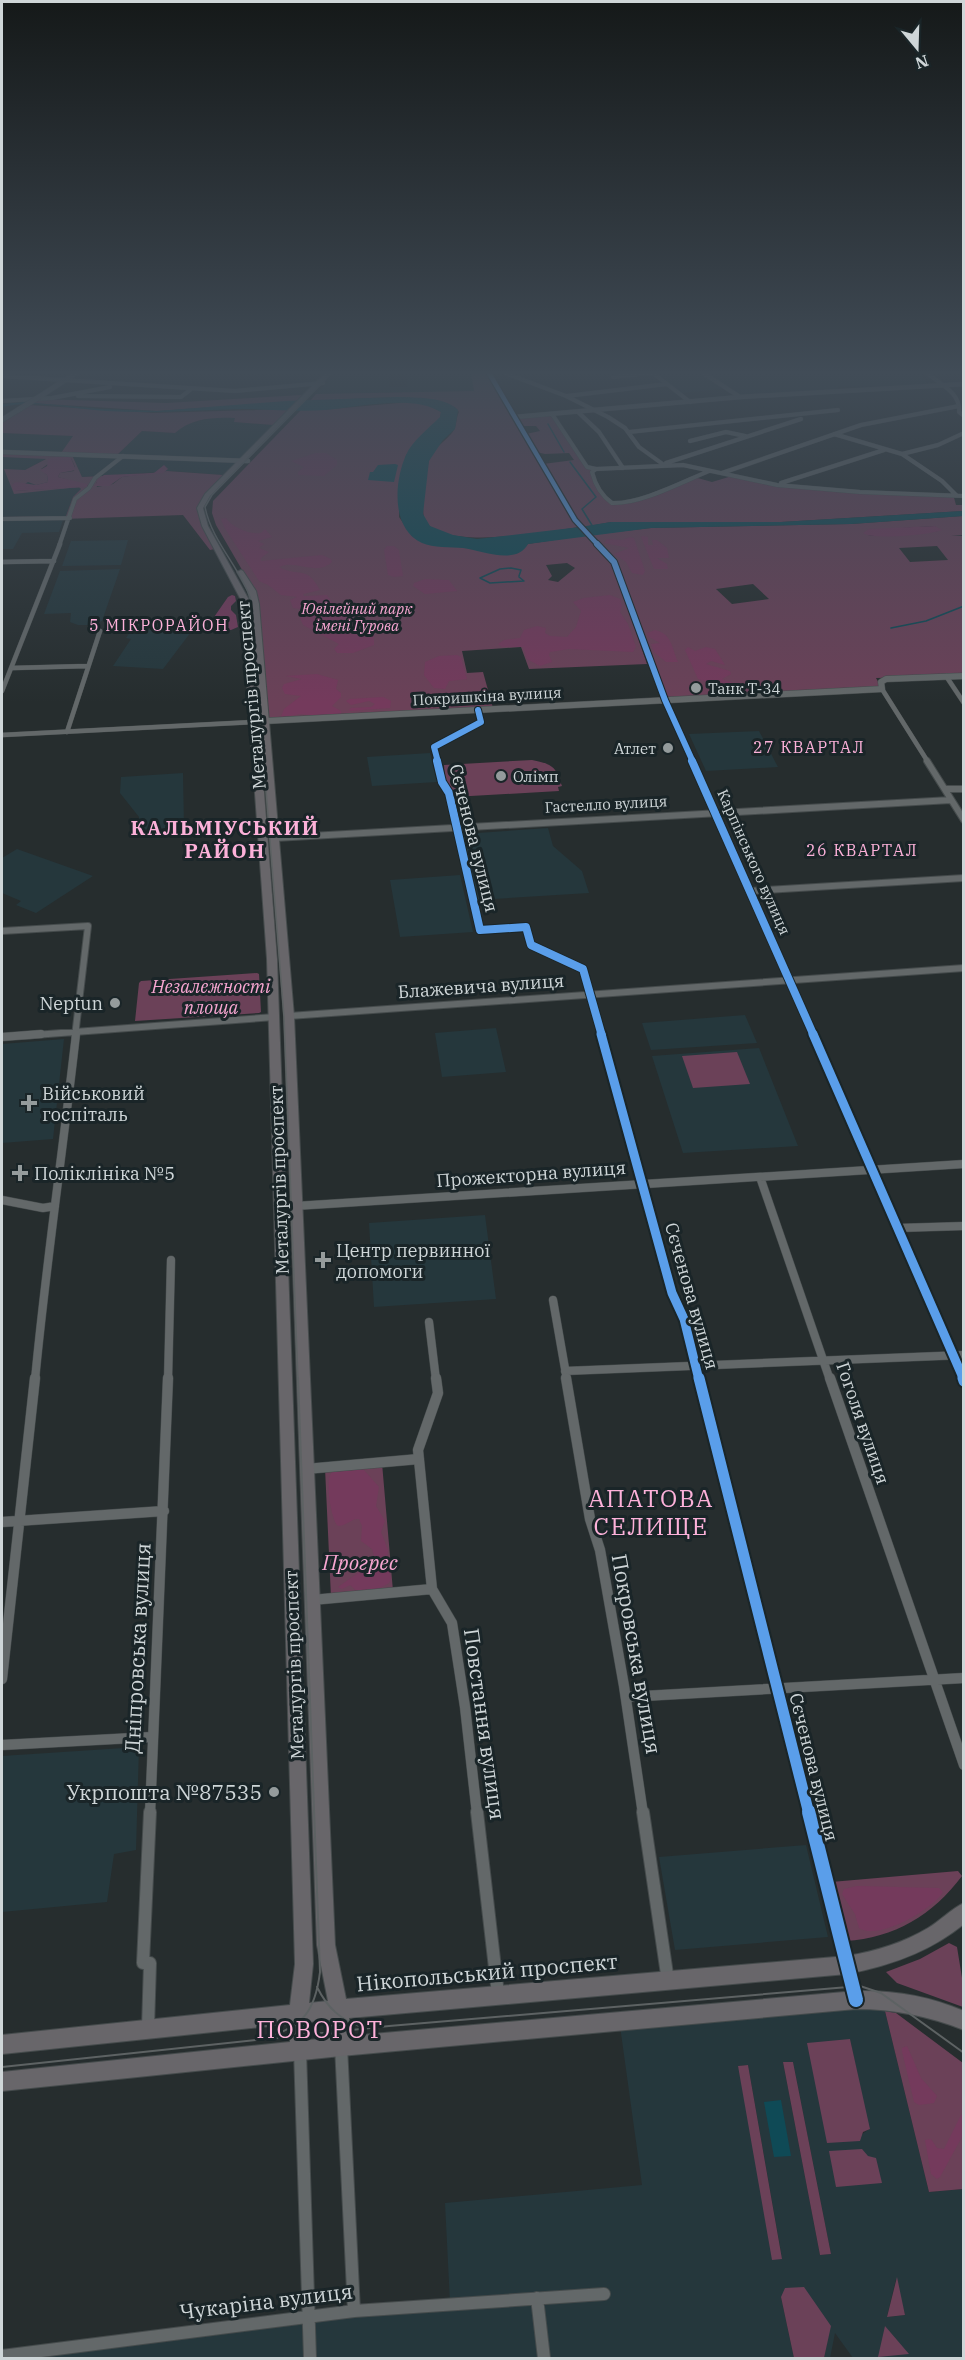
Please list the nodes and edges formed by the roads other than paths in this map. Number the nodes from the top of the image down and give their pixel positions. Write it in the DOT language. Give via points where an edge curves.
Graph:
graph roads {
  1 [pos="92,483"];
  2 [pos="220,483"];
  3 [pos="225,483"];
  4 [pos="554,483"];
  5 [pos="596,483"];
  6 [pos="678,483"];
  7 [pos="768,483"];
  8 [pos="783,483"];
  9 [pos="943,483"];
  10 [pos="777,485"];
  11 [pos="956,495"];
  12 [pos="963,495"];
  13 [pos="69,518"];
  14 [pos="2,519"];
  15 [pos="54,561"];
  16 [pos="2,562"];
  17 [pos="100,631"];
  18 [pos="88,666"];
  19 [pos="12,668"];
  20 [pos="946,676"];
  21 [pos="963,676"];
  22 [pos="882,689"];
  23 [pos="2,690"];
  24 [pos="665,700"];
  25 [pos="963,703"];
  26 [pos="478,710"];
  27 [pos="265,721"];
  28 [pos="254,722"];
  29 [pos="67,732"];
  30 [pos="2,735"];
  31 [pos="945,789"];
  32 [pos="963,789"];
  33 [pos="951,800"];
  34 [pos="715,813"];
  35 [pos="963,820"];
  36 [pos="457,828"];
  37 [pos="275,838"];
  38 [pos="263,839"];
  39 [pos="963,878"];
  40 [pos="750,891"];
  41 [pos="2,931"];
  42 [pos="963,968"];
  43 [pos="790,981"];
  44 [pos="590,995"];
  45 [pos="289,1016"];
  46 [pos="275,1017"];
  47 [pos="75,1032"];
  48 [pos="2,1037"];
  49 [pos="963,1164"];
  50 [pos="874,1170"];
  51 [pos="760,1177"];
  52 [pos="644,1185"];
  53 [pos="2,1200"];
  54 [pos="55,1206"];
  55 [pos="295,1206"];
  56 [pos="279,1207"];
  57 [pos="963,1226"];
  58 [pos="898,1228"];
  59 [pos="171,1260"];
  60 [pos="553,1300"];
  61 [pos="429,1322"];
  62 [pos="958,1355"];
  63 [pos="824,1360"];
  64 [pos="696,1366"];
  65 [pos="565,1371"];
  66 [pos="963,1381"];
  67 [pos="418,1459"];
  68 [pos="306,1469"];
  69 [pos="288,1470"];
  70 [pos="164,1511"];
  71 [pos="21,1521"];
  72 [pos="2,1522"];
  73 [pos="432,1589"];
  74 [pos="312,1600"];
  75 [pos="292,1602"];
  76 [pos="963,1678"];
  77 [pos="2,1679"];
  78 [pos="934,1680"];
  79 [pos="777,1689"];
  80 [pos="626,1698"];
  81 [pos="152,1737"];
  82 [pos="2,1745"];
  83 [pos="963,1765"];
  84 [pos="963,1912"];
  85 [pos="847,1965"];
  86 [pos="668,1981"];
  87 [pos="498,1995"];
  88 [pos="856,2000"];
  89 [pos="339,2010"];
  90 [pos="299,2013"];
  91 [pos="963,2020"];
  92 [pos="148,2030"];
  93 [pos="2,2045"];
  94 [pos="341,2046"];
  95 [pos="300,2050"];
  96 [pos="2,2082"];
  97 [pos="604,2294"];
  98 [pos="537,2298"];
  99 [pos="354,2311"];
  100 [pos="308,2316"];
  101 [pos="2,2355"];
  102 [pos="310,2358"];
  103 [pos="544,2358"];
  1 -- 13 [label="street" via="75,499"];
  2 -- 28 [label="main road, Металургів проспект" via="204,498 200,511 245,600"];
  3 -- 27 [label="main road, Металургів проспект" via="209,504 211,520 254,600"];
  4 -- 24 [label="street, Карпінського вулиця" via="580,526 615,565"];
  5 -- 6 [label="street" via="609,502 615,504"];
  7 -- 10 [label="street"];
  8 -- 10 [label="street"];
  9 -- 11 [label="street"];
  10 -- 11 [label="street"];
  11 -- 12 [label="street"];
  13 -- 14 [label="street"];
  13 -- 15 [label="street"];
  15 -- 16 [label="street"];
  15 -- 19 [label="street"];
  17 -- 18 [label="street"];
  18 -- 19 [label="street"];
  18 -- 29 [label="street"];
  19 -- 23 [label="street"];
  20 -- 21 [label="street, Покришкіна вулиця"];
  20 -- 22 [label="street, Покришкіна вулиця" via="886,679 881,682"];
  20 -- 25 [label="street"];
  22 -- 24 [label="street, Покришкіна вулиця"];
  22 -- 31 [label="street"];
  24 -- 26 [label="street, Покришкіна вулиця"];
  24 -- 34 [label="street, Карпінського вулиця"];
  26 -- 27 [label="street, Покришкіна вулиця"];
  26 -- 36 [label="street, Сєченова вулиця" via="481,722 434,747"];
  27 -- 28 [label="main road, Покришкіна вулиця"];
  27 -- 37 [label="main road, Металургів проспект"];
  28 -- 29 [label="street, Покришкіна вулиця"];
  28 -- 38 [label="main road, Металургів проспект"];
  29 -- 30 [label="street, Покришкіна вулиця"];
  31 -- 32 [label="street"];
  31 -- 33 [label="street"];
  33 -- 34 [label="street, Гастелло вулиця"];
  33 -- 35 [label="street"];
  34 -- 36 [label="street, Гастелло вулиця"];
  34 -- 40 [label="street, Карпінського вулиця"];
  36 -- 37 [label="street, Гастелло вулиця"];
  36 -- 44 [label="street, Сєченова вулиця" via="480,930 526,927 531,945 583,969"];
  37 -- 38 [label="main road, Гастелло вулиця"];
  37 -- 45 [label="main road, Металургів проспект"];
  38 -- 46 [label="main road, Металургів проспект"];
  39 -- 40 [label="street"];
  40 -- 43 [label="street, Карпінського вулиця"];
  41 -- 47 [label="street" via="88,926"];
  42 -- 43 [label="street, Блажевича вулиця"];
  43 -- 44 [label="street, Блажевича вулиця"];
  43 -- 50 [label="street, Карпінського вулиця"];
  44 -- 45 [label="street, Блажевича вулиця"];
  44 -- 52 [label="street, Сєченова вулиця"];
  45 -- 46 [label="main road, Блажевича вулиця"];
  45 -- 55 [label="main road, Металургів проспект"];
  46 -- 47 [label="street, Блажевича вулиця"];
  46 -- 56 [label="main road, Металургів проспект"];
  47 -- 48 [label="street, Блажевича вулиця"];
  47 -- 54 [label="street"];
  49 -- 50 [label="street, Прожекторна вулиця"];
  50 -- 51 [label="street, Прожекторна вулиця"];
  50 -- 58 [label="street, Карпінського вулиця"];
  51 -- 52 [label="street, Прожекторна вулиця"];
  51 -- 63 [label="street, Гоголя вулиця"];
  52 -- 55 [label="street, Прожекторна вулиця"];
  52 -- 64 [label="street, Сєченова вулиця"];
  53 -- 54 [label="street" via="43,1208"];
  54 -- 71 [label="street"];
  55 -- 56 [label="main road, Прожекторна вулиця"];
  55 -- 68 [label="main road, Металургів проспект"];
  56 -- 69 [label="main road, Металургів проспект"];
  57 -- 58 [label="street"];
  58 -- 62 [label="street, Карпінського вулиця"];
  59 -- 70 [label="street, Дніпровська вулиця"];
  60 -- 65 [label="street, Покровська вулиця"];
  61 -- 67 [label="street, Повстання вулиця" via="438,1394"];
  62 -- 63 [label="street"];
  62 -- 66 [label="street, Карпінського вулиця"];
  63 -- 64 [label="street"];
  63 -- 78 [label="street, Гоголя вулиця"];
  64 -- 65 [label="street"];
  64 -- 79 [label="street, Сєченова вулиця"];
  65 -- 80 [label="street, Покровська вулиця"];
  67 -- 68 [label="street"];
  67 -- 73 [label="street, Повстання вулиця"];
  68 -- 69 [label="main road"];
  68 -- 74 [label="main road, Металургів проспект"];
  69 -- 75 [label="main road, Металургів проспект"];
  70 -- 71 [label="street"];
  70 -- 81 [label="street, Дніпровська вулиця"];
  71 -- 72 [label="street"];
  71 -- 77 [label="street"];
  73 -- 74 [label="street"];
  73 -- 87 [label="street, Повстання вулиця" via="452,1623"];
  74 -- 75 [label="main road"];
  74 -- 89 [label="main road, Металургів проспект" via="326,1945"];
  75 -- 90 [label="main road, Металургів проспект" via="304,1964"];
  76 -- 78 [label="street"];
  78 -- 79 [label="street"];
  78 -- 83 [label="street, Гоголя вулиця"];
  79 -- 80 [label="street"];
  79 -- 85 [label="street, Сєченова вулиця"];
  80 -- 86 [label="street, Покровська вулиця"];
  81 -- 82 [label="street"];
  81 -- 92 [label="street, Дніпровська вулиця" via="143,1964 150,1963"];
  84 -- 85 [label="main road, Нікопольський проспект" via="938,1933 905,1951"];
  85 -- 86 [label="main road, Нікопольський проспект"];
  85 -- 88 [label="street, Сєченова вулиця"];
  86 -- 87 [label="main road, Нікопольський проспект"];
  87 -- 89 [label="main road, Нікопольський проспект"];
  88 -- 91 [label="main road" via="909,2002"];
  88 -- 94 [label="main road"];
  89 -- 90 [label="main road, Нікопольський проспект"];
  89 -- 94 [label="main road, Металургів проспект"];
  90 -- 92 [label="main road, Нікопольський проспект"];
  90 -- 95 [label="main road, Металургів проспект"];
  92 -- 93 [label="main road, Нікопольський проспект"];
  94 -- 95 [label="main road"];
  94 -- 99 [label="street"];
  95 -- 96 [label="main road"];
  95 -- 100 [label="street"];
  97 -- 98 [label="street, Чукаріна вулиця"];
  98 -- 99 [label="street, Чукаріна вулиця"];
  98 -- 103 [label="street"];
  99 -- 100 [label="street, Чукаріна вулиця"];
  100 -- 101 [label="street, Чукаріна вулиця"];
  100 -- 102 [label="street"];
}
